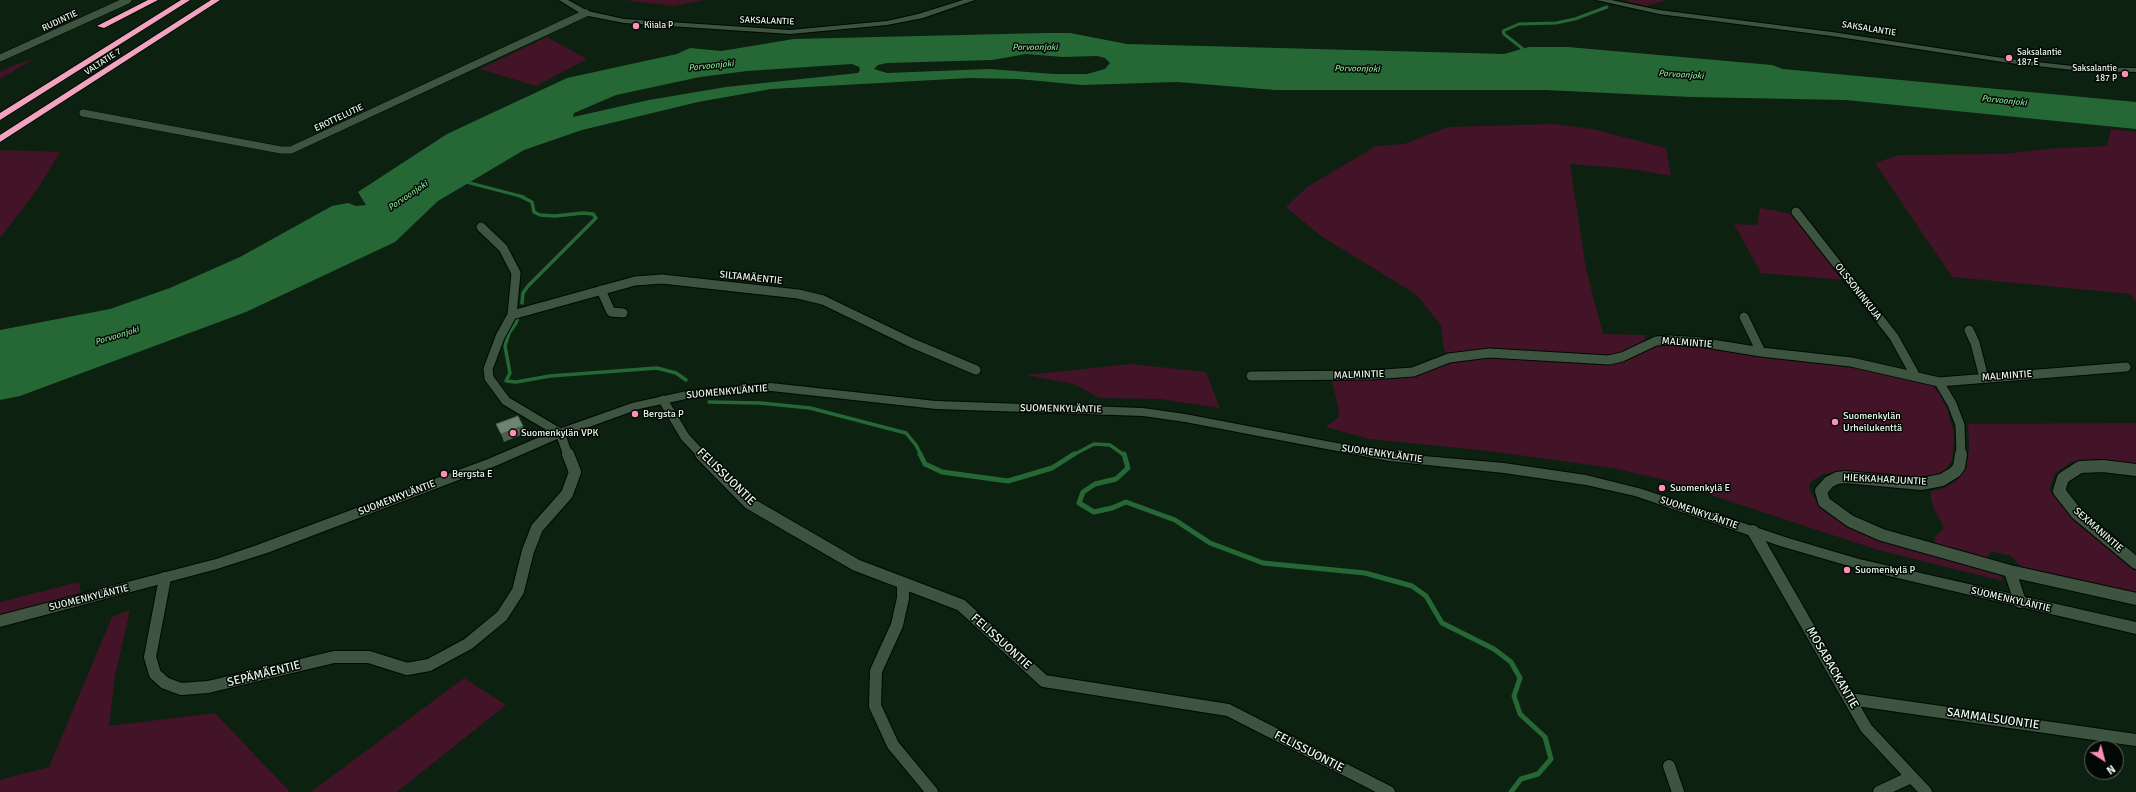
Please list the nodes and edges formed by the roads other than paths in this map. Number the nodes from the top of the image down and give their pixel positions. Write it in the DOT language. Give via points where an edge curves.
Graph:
graph roads {
  1 [pos="128,0"];
  2 [pos="154,0"];
  3 [pos="186,0"];
  4 [pos="216,0"];
  5 [pos="563,0"];
  6 [pos="971,0"];
  7 [pos="1600,0"];
  8 [pos="586,13"];
  9 [pos="101,26"];
  10 [pos="0,58"];
  11 [pos="2136,70"];
  12 [pos="83,113"];
  13 [pos="0,117"];
  14 [pos="0,139"];
  15 [pos="1796,212"];
  16 [pos="481,227"];
  17 [pos="601,290"];
  18 [pos="623,314"];
  19 [pos="512,315"];
  20 [pos="1744,317"];
  21 [pos="1969,330"];
  22 [pos="1761,352"];
  23 [pos="2126,367"];
  24 [pos="976,370"];
  25 [pos="1915,375"];
  26 [pos="1252,376"];
  27 [pos="1984,378"];
  28 [pos="1939,382"];
  29 [pos="663,400"];
  30 [pos="560,433"];
  31 [pos="2136,470"];
  32 [pos="1753,532"];
  33 [pos="2136,562"];
  34 [pos="2010,571"];
  35 [pos="165,578"];
  36 [pos="903,583"];
  37 [pos="2136,599"];
  38 [pos="2020,602"];
  39 [pos="0,621"];
  40 [pos="2136,628"];
  41 [pos="1850,699"];
  42 [pos="2136,740"];
  43 [pos="1669,766"];
  44 [pos="1911,778"];
  45 [pos="932,792"];
  46 [pos="1389,792"];
  47 [pos="1678,792"];
  48 [pos="1879,792"];
  49 [pos="1926,792"];
  1 -- 10 [label="street, RUDINTIE"];
  2 -- 9 [label="highway"];
  3 -- 13 [label="highway, VALTATIE 7"];
  4 -- 14 [label="highway, VALTATIE 7"];
  5 -- 8 [label="street, SAKSALANTIE"];
  6 -- 8 [label="street, SAKSALANTIE" via="920,16 886,23 790,32 624,21"];
  7 -- 11 [label="street, SAKSALANTIE" via="1659,12 1832,34 2009,61"];
  8 -- 12 [label="street, EROTTELUTIE" via="291,150"];
  15 -- 25 [label="street, OLSSONINKUJA" via="1894,337"];
  16 -- 19 [label="street" via="503,248 516,273"];
  17 -- 18 [label="street" via="611,312"];
  17 -- 19 [label="street, SILTAMÄENTIE"];
  17 -- 24 [label="street, SILTAMÄENTIE" via="635,281 662,279 814,297"];
  19 -- 30 [label="street" via="500,337 488,369 489,378 506,401"];
  20 -- 22 [label="street"];
  21 -- 27 [label="street"];
  22 -- 25 [label="street, MALMINTIE" via="1850,362"];
  22 -- 26 [label="street, MALMINTIE" via="1700,342 1661,340 1622,357 1608,360 1489,353 1449,358 1413,372"];
  23 -- 27 [label="street, MALMINTIE"];
  25 -- 28 [label="street, MALMINTIE"];
  27 -- 28 [label="street, MALMINTIE"];
  28 -- 34 [label="street, HIEKKAHARJUNTIE" via="1952,404 1960,425 1961,458 1959,467 1954,472 1942,480 1921,484 1837,478 1824,486 1821,491 1822,497 1837,513 1870,530"];
  29 -- 30 [label="street, SUOMENKYLÄNTIE" via="636,406"];
  29 -- 32 [label="street, SUOMENKYLÄNTIE" via="716,390 770,387 936,405 1143,412 1389,457 1504,468 1586,480 1637,492"];
  29 -- 36 [label="street, FELISSUONTIE" via="685,438 749,503 856,565"];
  30 -- 35 [label="street, SUOMENKYLÄNTIE" via="493,462 262,549"];
  30 -- 35 [label="street, SEPÄMÄENTIE" via="575,472 573,482 567,494 537,528 518,591 502,616 468,644 429,665 407,669 369,657 334,657 208,687 181,689 165,683 155,674 150,657"];
  31 -- 33 [label="street, SEXMANINTIE" via="2103,466 2080,467 2063,478 2059,491 2077,514"];
  32 -- 38 [label="street, SUOMENKYLÄNTIE" via="1859,564"];
  32 -- 41 [label="street, MOSABACKANTIE"];
  34 -- 37 [label="street"];
  34 -- 38 [label="street"];
  35 -- 39 [label="street, SUOMENKYLÄNTIE"];
  36 -- 45 [label="street" via="903,598 897,625 876,671 875,706 893,745"];
  36 -- 46 [label="street, FELISSUONTIE" via="961,605 1044,681 1228,710"];
  38 -- 40 [label="street, SUOMENKYLÄNTIE"];
  41 -- 42 [label="street, SAMMALSUONTIE"];
  41 -- 44 [label="street, MOSABACKANTIE" via="1866,728"];
  43 -- 47 [label="street"];
  44 -- 48 [label="street"];
  44 -- 49 [label="street, MOSABACKANTIE"];
}
